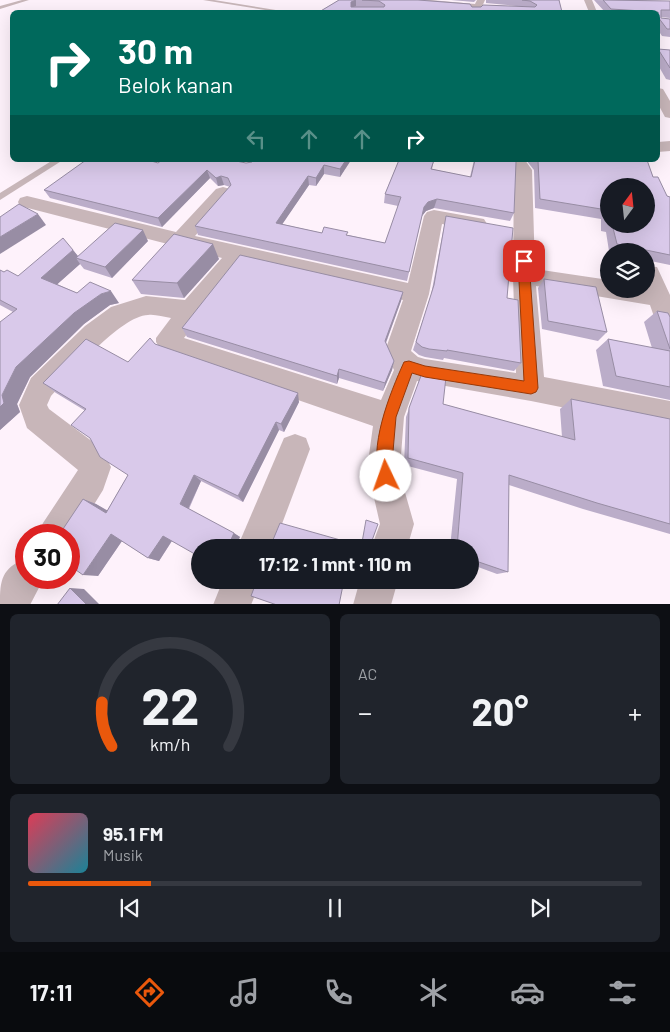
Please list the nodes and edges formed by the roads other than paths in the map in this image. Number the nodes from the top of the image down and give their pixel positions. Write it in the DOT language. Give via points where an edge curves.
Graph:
graph roads {
  1 [pos="27,0"];
  2 [pos="205,0"];
  3 [pos="400,0"];
  4 [pos="419,1"];
  5 [pos="479,7"];
  6 [pos="0,8"];
  7 [pos="272,10"];
  8 [pos="660,96"];
  9 [pos="670,114"];
  10 [pos="56,162"];
  11 [pos="517,162"];
  12 [pos="50,188"];
  13 [pos="223,192"];
  14 [pos="0,197"];
  15 [pos="508,230"];
  16 [pos="180,240"];
  17 [pos="237,254"];
  18 [pos="524,276"];
  19 [pos="655,287"];
  20 [pos="417,294"];
  21 [pos="659,297"];
  22 [pos="192,311"];
  23 [pos="670,330"];
  24 [pos="409,366"];
  25 [pos="531,388"];
  26 [pos="670,415"];
  27 [pos="389,417"];
  28 [pos="295,449"];
  29 [pos="62,524"];
  30 [pos="259,539"];
  31 [pos="392,539"];
  32 [pos="18,589"];
  33 [pos="238,589"];
  34 [pos="376,589"];
  35 [pos="8,604"];
  36 [pos="232,604"];
  37 [pos="372,604"];
  1 -- 6 [label="lane"];
  2 -- 7 [label="lane"];
  3 -- 4 [label="street"];
  4 -- 5 [label="street"];
  8 -- 9 [label="street"];
  10 -- 14 [label="lane"];
  11 -- 15 [label="street" via="523,170"];
  12 -- 16 [label="street" via="20,207"];
  13 -- 16 [label="street"];
  15 -- 18 [label="street"];
  15 -- 20 [label="street" via="434,216"];
  16 -- 17 [label="street"];
  17 -- 20 [label="street"];
  17 -- 22 [label="street"];
  18 -- 21 [label="street"];
  18 -- 25 [label="street"];
  19 -- 21 [label="street"];
  20 -- 24 [label="street" via="398,351 400,359"];
  21 -- 23 [label="street"];
  22 -- 27 [label="street" via="169,338 172,345"];
  22 -- 29 [label="street" via="146,305 120,314 94,334 41,387 33,404 37,418 95,466 92,479"];
  24 -- 25 [label="street"];
  24 -- 27 [label="street"];
  25 -- 26 [label="street"];
  27 -- 31 [label="street" via="384,463 396,524"];
  28 -- 30 [label="street"];
  32 -- 35 [label="street"];
  33 -- 36 [label="street"];
  34 -- 37 [label="street"];
}
